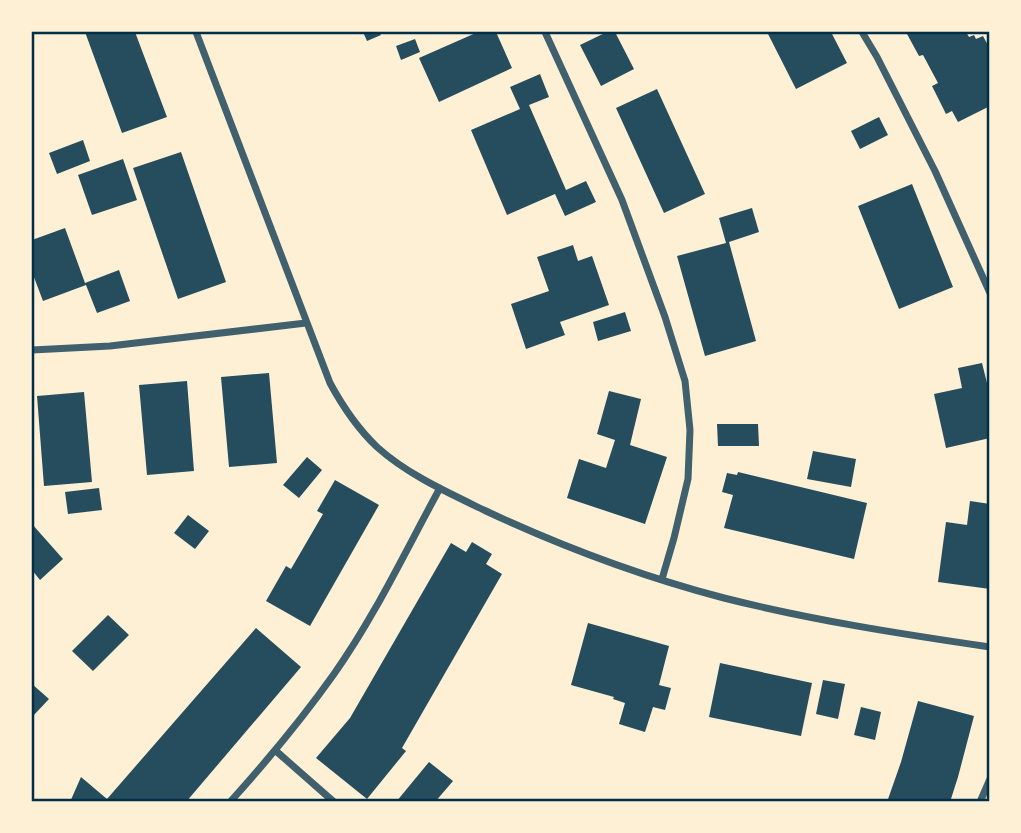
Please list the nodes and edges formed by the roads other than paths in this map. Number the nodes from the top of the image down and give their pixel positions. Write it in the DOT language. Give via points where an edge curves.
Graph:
graph roads {
  1 [pos="196,32"];
  2 [pos="545,32"];
  3 [pos="862,32"];
  4 [pos="989,293"];
  5 [pos="306,323"];
  6 [pos="32,350"];
  7 [pos="440,488"];
  8 [pos="662,579"];
  9 [pos="989,647"];
  10 [pos="276,751"];
  11 [pos="989,779"];
  12 [pos="230,802"];
  13 [pos="334,802"];
  14 [pos="980,802"];
  1 -- 5 [label="street"];
  2 -- 8 [label="street" via="622,200 685,382 690,430 688,479"];
  3 -- 4 [label="street" via="935,171"];
  5 -- 6 [label="street" via="110,346"];
  5 -- 7 [label="street" via="330,383 356,426 379,449"];
  7 -- 8 [label="street" via="508,521"];
  7 -- 10 [label="street" via="364,627"];
  8 -- 9 [label="street" via="803,615"];
  10 -- 12 [label="street"];
  10 -- 13 [label="street"];
  11 -- 14 [label="street"];
}
